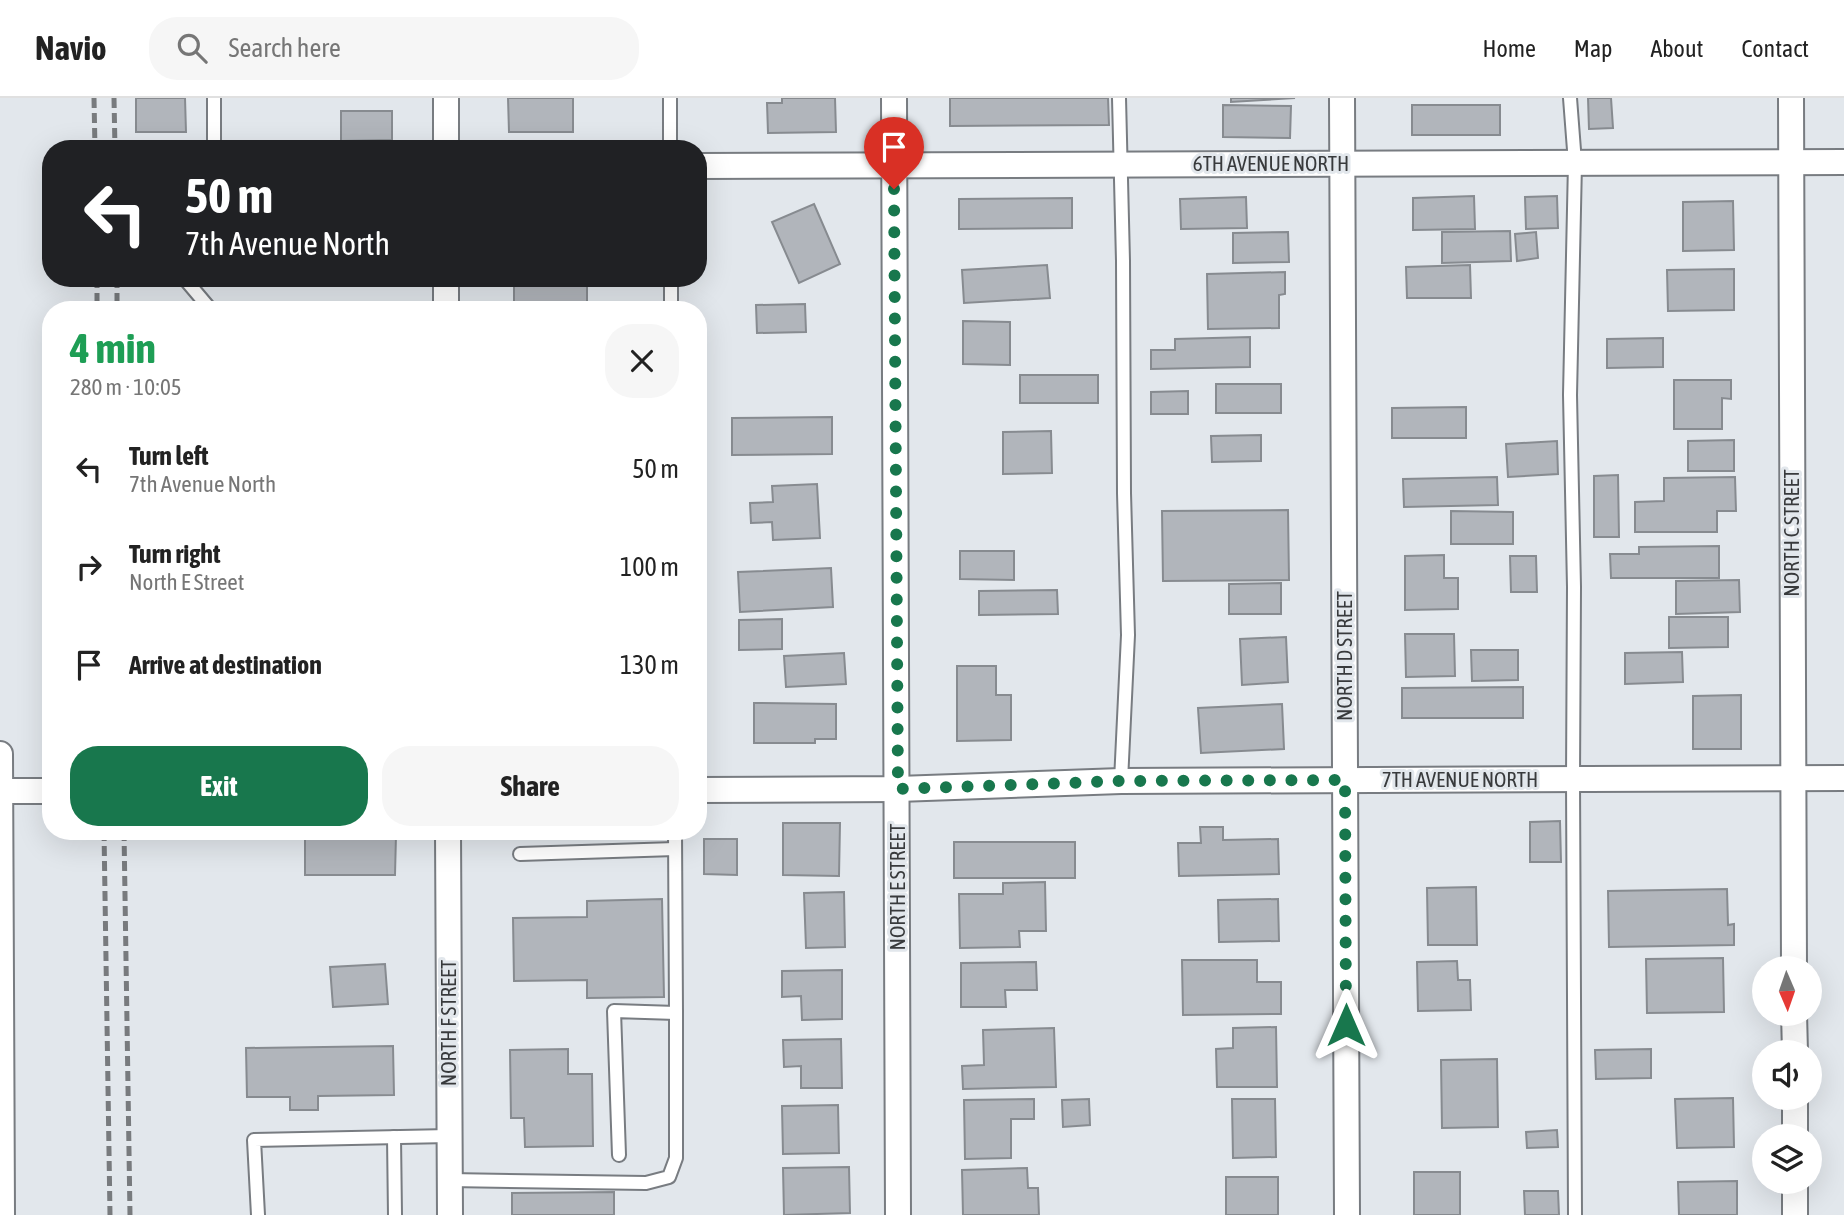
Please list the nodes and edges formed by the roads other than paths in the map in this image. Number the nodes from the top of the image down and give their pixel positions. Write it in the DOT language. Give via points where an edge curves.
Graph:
graph roads {
  1 [pos="215,98"];
  2 [pos="446,98"];
  3 [pos="670,98"];
  4 [pos="894,98"];
  5 [pos="1118,98"];
  6 [pos="1342,98"];
  7 [pos="1570,98"];
  8 [pos="1791,98"];
  9 [pos="214,140"];
  10 [pos="446,140"];
  11 [pos="670,140"];
  12 [pos="1791,162"];
  13 [pos="1844,162"];
  14 [pos="1575,163"];
  15 [pos="1120,164"];
  16 [pos="1343,164"];
  17 [pos="894,165"];
  18 [pos="707,166"];
  19 [pos="192,287"];
  20 [pos="203,301"];
  21 [pos="0,754"];
  22 [pos="1844,778"];
  23 [pos="1793,779"];
  24 [pos="1345,780"];
  25 [pos="1573,780"];
  26 [pos="1121,781"];
  27 [pos="898,789"];
  28 [pos="707,790"];
  29 [pos="0,791"];
  30 [pos="42,791"];
  31 [pos="449,840"];
  32 [pos="675,840"];
  33 [pos="675,849"];
  34 [pos="520,854"];
  35 [pos="1794,956"];
  36 [pos="676,1013"];
  37 [pos="449,1136"];
  38 [pos="394,1137"];
  39 [pos="619,1155"];
  40 [pos="449,1180"];
  41 [pos="1795,1194"];
  42 [pos="2,1215"];
  43 [pos="258,1215"];
  44 [pos="394,1215"];
  45 [pos="450,1215"];
  46 [pos="898,1215"];
  47 [pos="1347,1215"];
  48 [pos="1575,1215"];
  49 [pos="1795,1215"];
  1 -- 9 [label="lane"];
  2 -- 10 [label="street"];
  3 -- 11 [label="lane"];
  4 -- 17 [label="street, NORTH E STREET"];
  5 -- 15 [label="lane"];
  6 -- 16 [label="street, NORTH D STREET"];
  7 -- 14 [label="lane"];
  8 -- 12 [label="street, NORTH C STREET"];
  12 -- 13 [label="street, 6TH AVENUE NORTH"];
  12 -- 14 [label="street, 6TH AVENUE NORTH"];
  12 -- 23 [label="street, NORTH C STREET"];
  14 -- 16 [label="street, 6TH AVENUE NORTH"];
  14 -- 25 [label="lane" via="1570,395"];
  15 -- 16 [label="street, 6TH AVENUE NORTH"];
  15 -- 17 [label="street, 6TH AVENUE NORTH"];
  15 -- 26 [label="lane" via="1128,635"];
  16 -- 24 [label="street, NORTH D STREET"];
  17 -- 18 [label="street, 6TH AVENUE NORTH"];
  17 -- 27 [label="street, NORTH E STREET"];
  19 -- 20 [label="lane"];
  21 -- 29 [label="street"];
  22 -- 23 [label="street, 7TH AVENUE NORTH"];
  23 -- 25 [label="street, 7TH AVENUE NORTH"];
  23 -- 35 [label="street, NORTH C STREET"];
  24 -- 25 [label="street, 7TH AVENUE NORTH"];
  24 -- 26 [label="street, 7TH AVENUE NORTH"];
  24 -- 47 [label="street, NORTH D STREET"];
  25 -- 48 [label="lane"];
  26 -- 27 [label="street, 7TH AVENUE NORTH"];
  27 -- 28 [label="street, 7TH AVENUE NORTH"];
  27 -- 46 [label="street, NORTH E STREET"];
  29 -- 30 [label="street"];
  29 -- 42 [label="street"];
  31 -- 37 [label="street, NORTH F STREET"];
  32 -- 33 [label="lane"];
  33 -- 34 [label="lane"];
  33 -- 36 [label="lane"];
  36 -- 39 [label="lane" via="614,1011"];
  36 -- 40 [label="lane" via="676,1158 669,1177 646,1183"];
  37 -- 38 [label="lane"];
  37 -- 40 [label="street, NORTH F STREET"];
  38 -- 43 [label="lane" via="254,1140"];
  38 -- 44 [label="lane"];
  40 -- 45 [label="street, NORTH F STREET"];
  41 -- 49 [label="street"];
}
